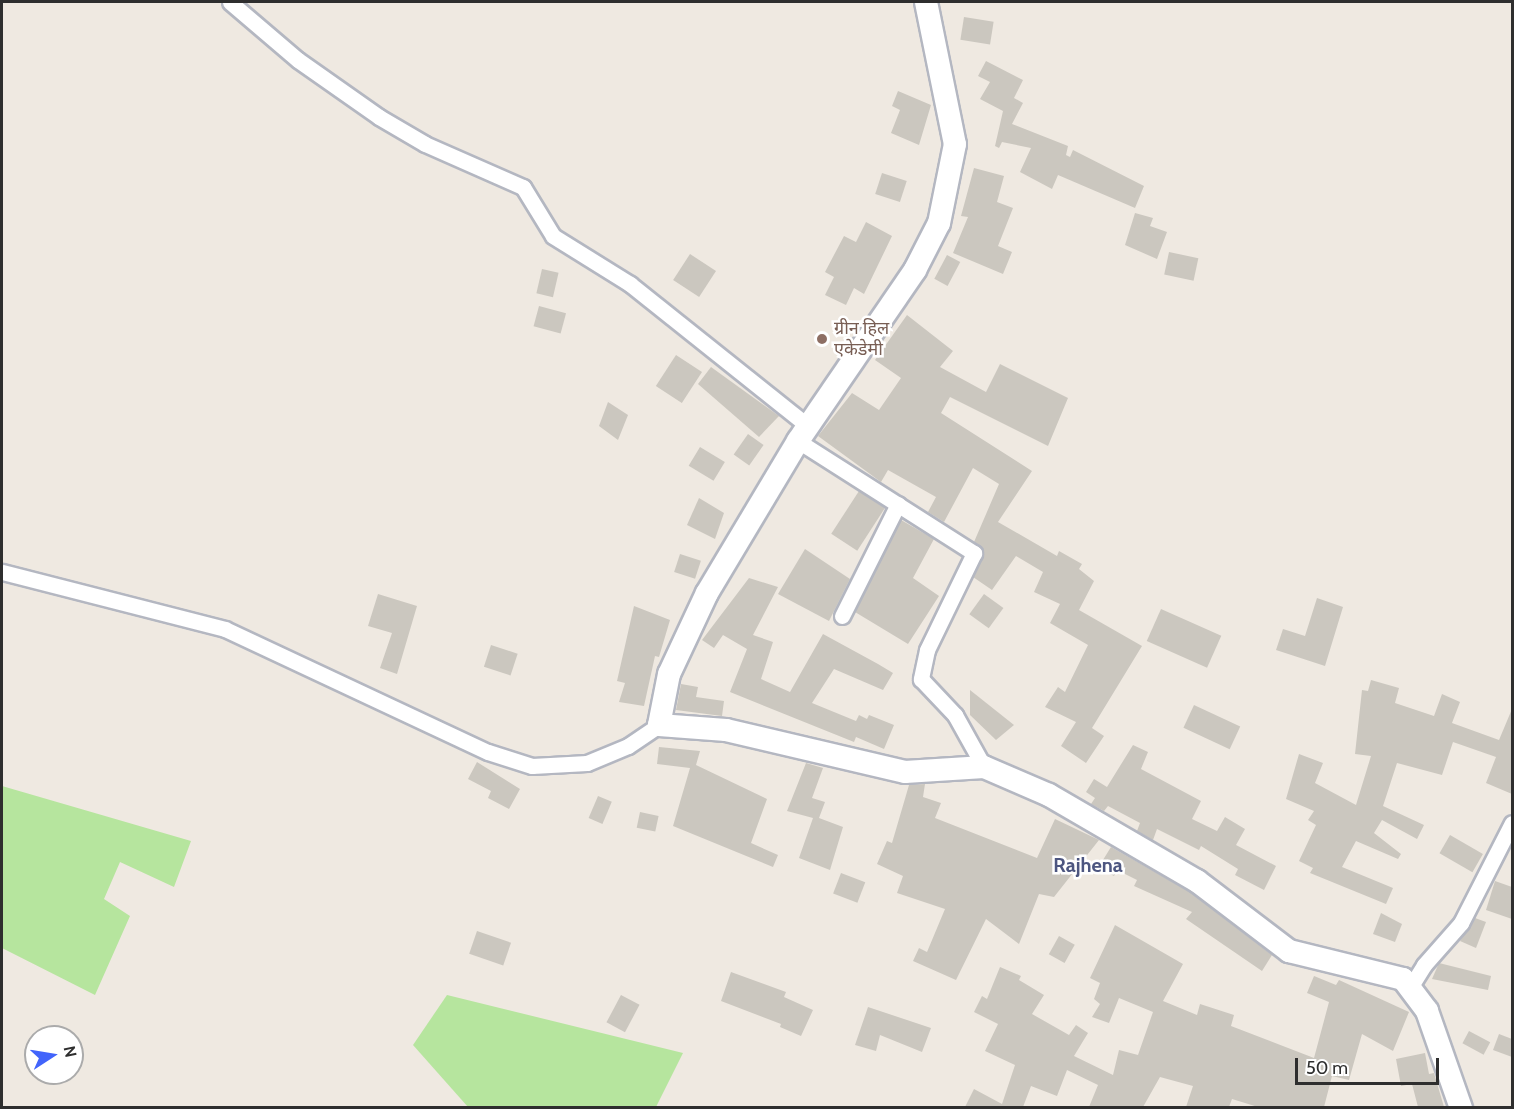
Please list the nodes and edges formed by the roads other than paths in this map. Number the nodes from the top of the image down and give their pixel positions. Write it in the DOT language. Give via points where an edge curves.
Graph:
graph roads {
  1 [pos="230,2"];
  2 [pos="926,2"];
  3 [pos="803,433"];
  4 [pos="898,504"];
  5 [pos="2,572"];
  6 [pos="842,616"];
  7 [pos="659,725"];
  8 [pos="984,767"];
  9 [pos="1512,823"];
  10 [pos="1411,986"];
  11 [pos="1461,1107"];
  1 -- 3 [label="street" via="298,60 378,117 425,144 523,187 553,236 630,284"];
  2 -- 3 [label="street" via="954,125 954,163 945,206 915,270"];
  3 -- 4 [label="street"];
  3 -- 7 [label="street" via="707,593 669,674"];
  4 -- 6 [label="street"];
  4 -- 8 [label="street" via="974,553 927,650 921,679 955,715"];
  5 -- 7 [label="street" via="225,629 489,752 532,766 588,763 628,746"];
  7 -- 8 [label="street" via="726,730 905,772"];
  8 -- 10 [label="street" via="1049,795 1197,881 1289,951 1317,962 1384,973"];
  9 -- 10 [label="street" via="1461,923 1424,964"];
  10 -- 11 [label="street" via="1427,1011"];
}
